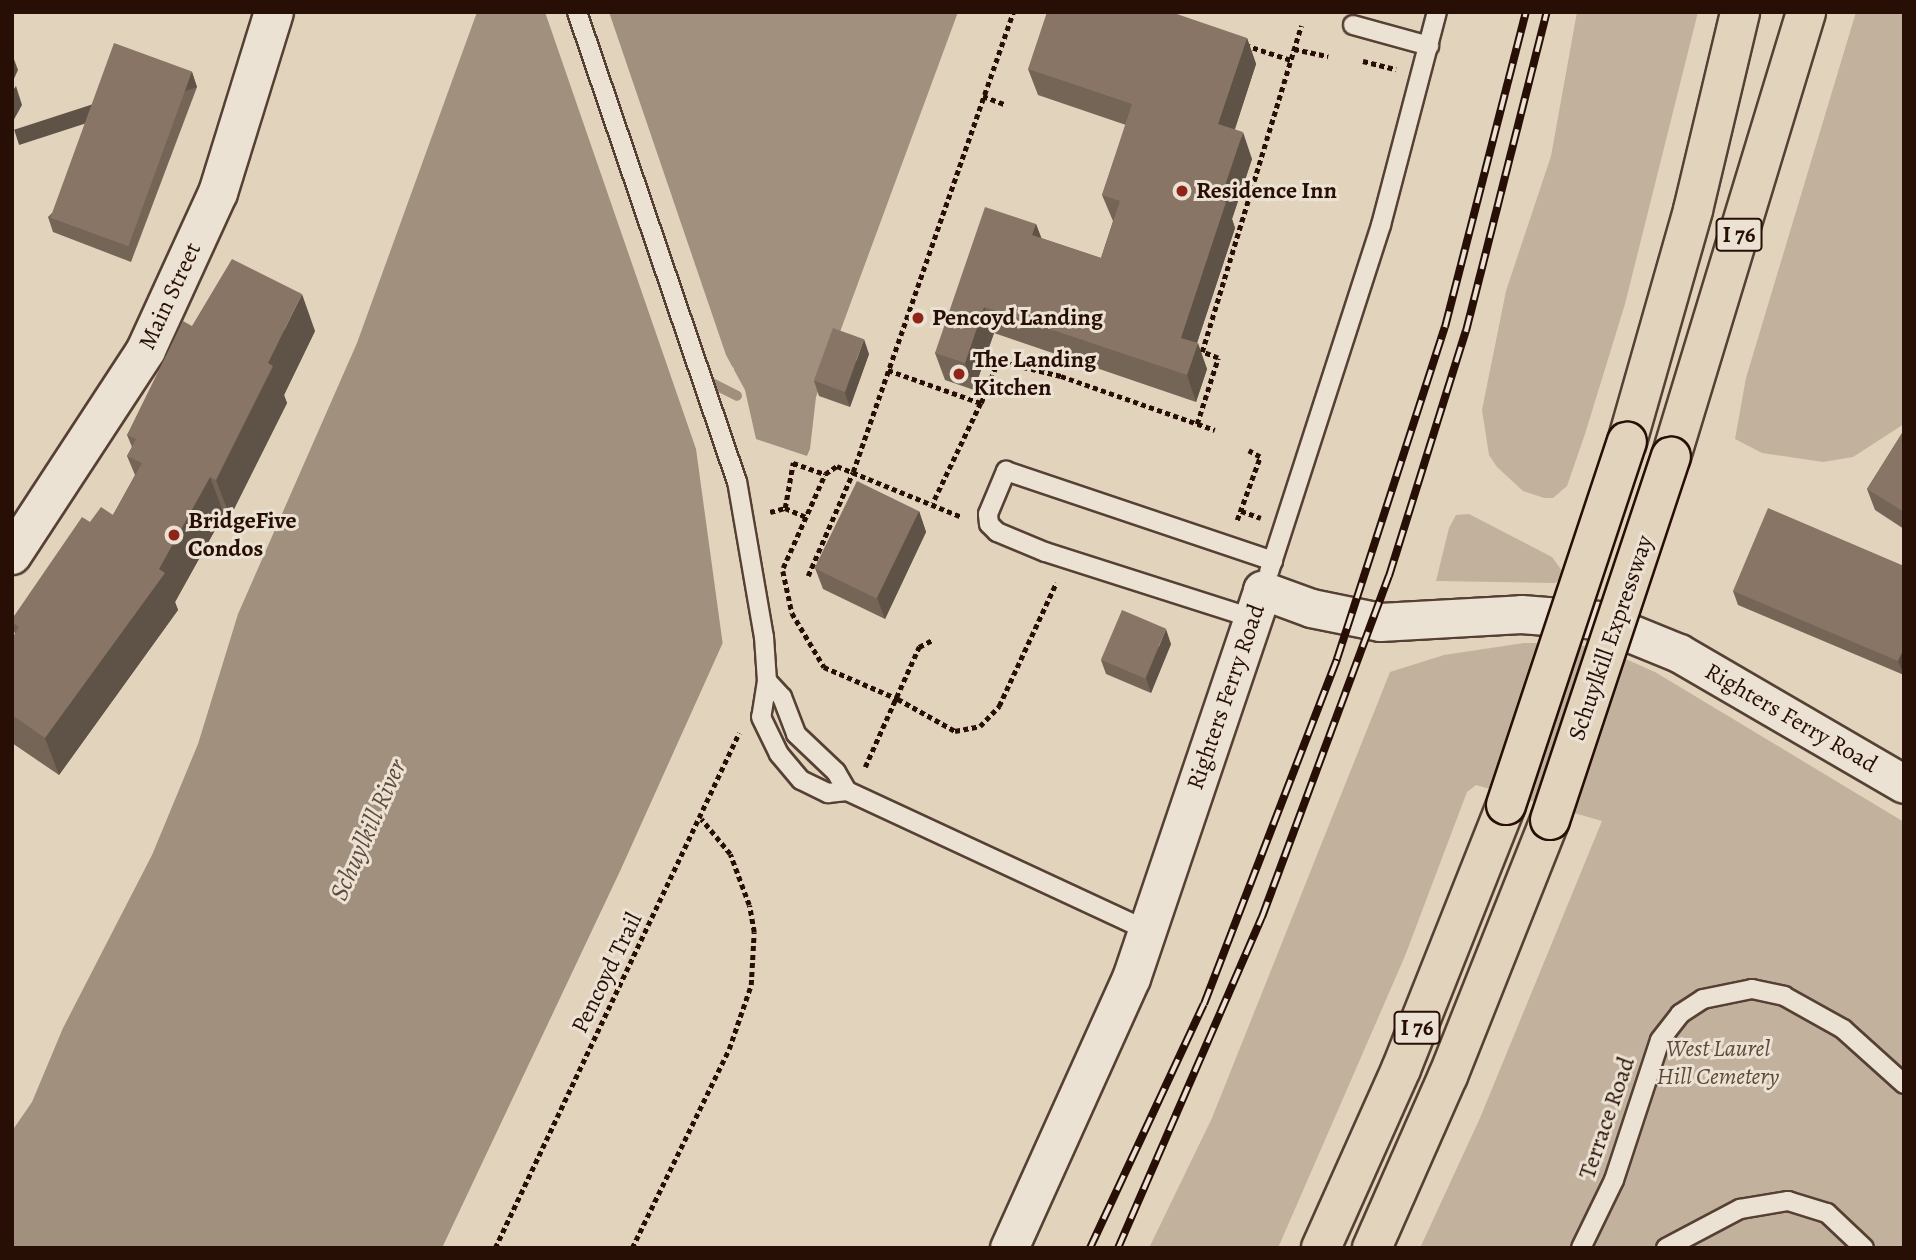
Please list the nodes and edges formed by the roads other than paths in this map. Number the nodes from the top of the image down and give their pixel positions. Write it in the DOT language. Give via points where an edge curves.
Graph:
graph roads {
  1 [pos="275,12"];
  2 [pos="577,12"];
  3 [pos="1437,12"];
  4 [pos="1740,12"];
  5 [pos="1806,12"];
  6 [pos="1353,25"];
  7 [pos="1429,46"];
  8 [pos="12,555"];
  9 [pos="1262,590"];
  10 [pos="766,681"];
  11 [pos="1901,774"];
  12 [pos="847,791"];
  13 [pos="1146,930"];
  14 [pos="1904,1084"];
  15 [pos="1009,1248"];
  16 [pos="1321,1248"];
  17 [pos="1372,1248"];
  18 [pos="1581,1248"];
  19 [pos="1666,1248"];
  20 [pos="1864,1248"];
  1 -- 8 [label="street, Main Street" via="215,200 146,350"];
  2 -- 10 [label="lane" via="737,481 764,637"];
  3 -- 7 [label="lane"];
  4 -- 16 [label="highway, Schuylkill Expressway / I 76, bridge" via="1693,210 1628,442 1506,805 1401,1069"];
  5 -- 17 [label="highway, Schuylkill Expressway / I 76, bridge" via="1671,457 1550,820 1448,1076"];
  6 -- 7 [label="lane"];
  7 -- 9 [label="lane" via="1381,225"];
  9 -- 9 [label="lane" via="1006,471 988,514 989,524 1045,552"];
  9 -- 11 [label="street, Righters Ferry Road" via="1311,608 1380,622 1521,614 1598,621 1679,653"];
  9 -- 13 [label="street, Righters Ferry Road"];
  10 -- 12 [label="lane" via="782,697 796,734 836,772"];
  10 -- 12 [label="lane" via="761,717 790,769 816,789"];
  12 -- 13 [label="lane"];
  13 -- 15 [label="street, Righters Ferry Road" via="1131,978"];
  14 -- 18 [label="lane, Terrace Road" via="1843,1029 1784,996 1752,989 1703,999 1680,1014 1660,1040 1618,1168"];
  19 -- 20 [label="lane" via="1740,1209 1788,1200 1826,1213"];
}
